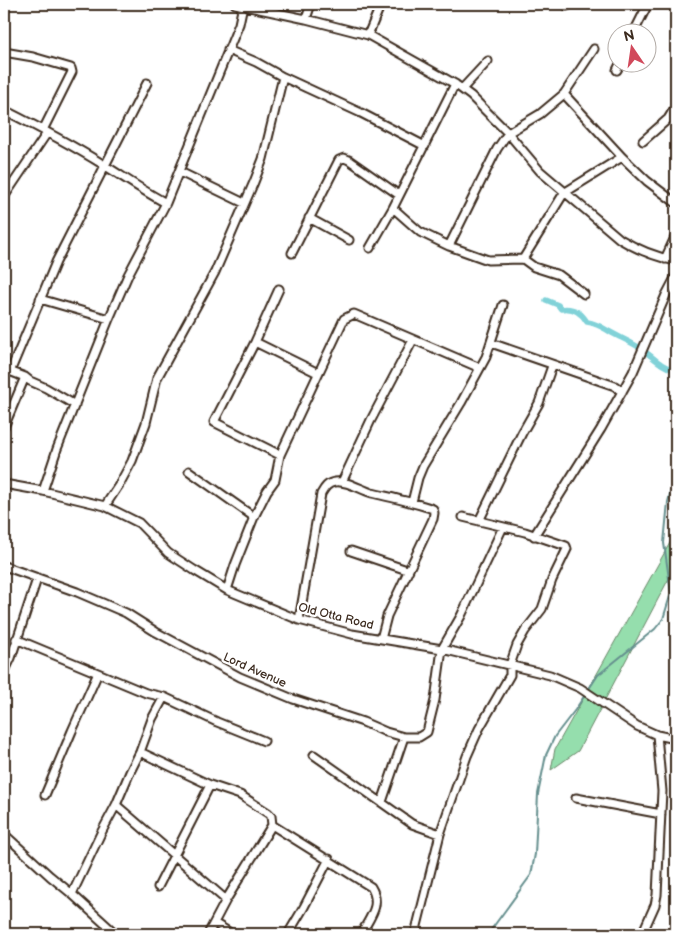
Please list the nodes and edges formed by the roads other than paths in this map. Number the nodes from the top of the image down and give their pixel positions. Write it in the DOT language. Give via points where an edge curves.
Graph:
graph roads {
  1 [pos="235,4"];
  2 [pos="311,4"];
  3 [pos="381,4"];
  4 [pos="566,4"];
  5 [pos="572,4"];
  6 [pos="648,4"];
  7 [pos="243,5"];
  8 [pos="306,19"];
  9 [pos="639,22"];
  10 [pos="368,36"];
  11 [pos="594,49"];
  12 [pos="228,50"];
  13 [pos="4,52"];
  14 [pos="488,61"];
  15 [pos="283,77"];
  16 [pos="147,83"];
  17 [pos="455,84"];
  18 [pos="462,89"];
  19 [pos="564,94"];
  20 [pos="676,106"];
  21 [pos="4,110"];
  22 [pos="45,131"];
  23 [pos="508,133"];
  24 [pos="642,141"];
  25 [pos="424,146"];
  26 [pos="622,157"];
  27 [pos="105,166"];
  28 [pos="180,172"];
  29 [pos="564,192"];
  30 [pos="400,195"];
  31 [pos="4,197"];
  32 [pos="166,203"];
  33 [pos="676,203"];
  34 [pos="244,204"];
  35 [pos="393,208"];
  36 [pos="309,218"];
  37 [pos="676,235"];
  38 [pos="349,240"];
  39 [pos="449,246"];
  40 [pos="370,248"];
  41 [pos="292,253"];
  42 [pos="665,259"];
  43 [pos="523,260"];
  44 [pos="676,261"];
  45 [pos="676,276"];
  46 [pos="279,289"];
  47 [pos="584,294"];
  48 [pos="40,299"];
  49 [pos="503,305"];
  50 [pos="109,319"];
  51 [pos="413,340"];
  52 [pos="255,342"];
  53 [pos="491,343"];
  54 [pos="552,366"];
  55 [pos="480,368"];
  56 [pos="7,370"];
  57 [pos="318,373"];
  58 [pos="25,377"];
  59 [pos="622,392"];
  60 [pos="75,405"];
  61 [pos="4,427"];
  62 [pos="280,454"];
  63 [pos="189,471"];
  64 [pos="342,482"];
  65 [pos="4,484"];
  66 [pos="43,491"];
  67 [pos="412,502"];
  68 [pos="104,506"];
  69 [pos="254,517"];
  70 [pos="463,517"];
  71 [pos="479,521"];
  72 [pos="503,527"];
  73 [pos="534,536"];
  74 [pos="351,551"];
  75 [pos="4,566"];
  76 [pos="407,570"];
  77 [pos="37,579"];
  78 [pos="227,590"];
  79 [pos="299,620"];
  80 [pos="16,639"];
  81 [pos="381,639"];
  82 [pos="442,650"];
  83 [pos="510,665"];
  84 [pos="4,673"];
  85 [pos="98,673"];
  86 [pos="164,697"];
  87 [pos="657,735"];
  88 [pos="404,737"];
  89 [pos="676,740"];
  90 [pos="264,741"];
  91 [pos="140,752"];
  92 [pos="314,755"];
  93 [pos="210,785"];
  94 [pos="45,795"];
  95 [pos="576,798"];
  96 [pos="382,802"];
  97 [pos="116,805"];
  98 [pos="660,814"];
  99 [pos="272,825"];
  100 [pos="4,834"];
  101 [pos="440,834"];
  102 [pos="175,855"];
  103 [pos="328,859"];
  104 [pos="158,887"];
  105 [pos="72,894"];
  106 [pos="226,900"];
  107 [pos="214,923"];
  108 [pos="4,930"];
  109 [pos="8,934"];
  110 [pos="116,934"];
  111 [pos="208,934"];
  112 [pos="232,934"];
  113 [pos="288,934"];
  114 [pos="361,934"];
  115 [pos="415,934"];
  116 [pos="642,934"];
  1 -- 7 [label="street"];
  2 -- 8 [label="street"];
  3 -- 10 [label="street"];
  4 -- 5 [label="street"];
  6 -- 9 [label="street"];
  7 -- 8 [label="street"];
  7 -- 12 [label="street"];
  8 -- 10 [label="street"];
  10 -- 17 [label="street"];
  11 -- 19 [label="street"];
  12 -- 15 [label="street"];
  12 -- 28 [label="street"];
  13 -- 22 [label="street" via="33,56 71,68"];
  14 -- 18 [label="street"];
  15 -- 25 [label="street"];
  15 -- 34 [label="street" via="263,159"];
  16 -- 27 [label="street"];
  17 -- 18 [label="street"];
  17 -- 25 [label="street"];
  18 -- 23 [label="street"];
  19 -- 23 [label="street" via="540,114"];
  19 -- 26 [label="street"];
  20 -- 24 [label="street" via="668,119"];
  21 -- 22 [label="street"];
  22 -- 27 [label="street"];
  22 -- 31 [label="street"];
  23 -- 29 [label="street" via="540,171"];
  23 -- 39 [label="street"];
  25 -- 30 [label="street"];
  26 -- 29 [label="street"];
  26 -- 33 [label="street"];
  27 -- 32 [label="street"];
  27 -- 48 [label="street"];
  28 -- 32 [label="street"];
  28 -- 34 [label="street"];
  29 -- 42 [label="street" via="620,239"];
  29 -- 43 [label="street"];
  30 -- 35 [label="street"];
  30 -- 36 [label="street" via="344,158"];
  32 -- 50 [label="street"];
  34 -- 68 [label="street" via="215,272 158,378 132,461"];
  35 -- 39 [label="street" via="420,232"];
  35 -- 40 [label="street"];
  36 -- 38 [label="street"];
  36 -- 41 [label="street"];
  37 -- 42 [label="street"];
  39 -- 43 [label="street" via="488,260"];
  42 -- 44 [label="street"];
  43 -- 47 [label="street" via="559,275"];
  45 -- 59 [label="street"];
  46 -- 52 [label="street"];
  48 -- 50 [label="street"];
  48 -- 56 [label="street"];
  49 -- 53 [label="street"];
  50 -- 60 [label="street"];
  51 -- 55 [label="street"];
  51 -- 57 [label="street" via="354,314 344,319"];
  51 -- 64 [label="street"];
  52 -- 57 [label="street"];
  52 -- 62 [label="street" via="214,422"];
  53 -- 54 [label="street"];
  53 -- 55 [label="street"];
  54 -- 59 [label="street" via="610,384"];
  54 -- 71 [label="street" via="539,403"];
  55 -- 67 [label="street" via="423,466"];
  56 -- 58 [label="street"];
  57 -- 62 [label="street"];
  58 -- 60 [label="street"];
  58 -- 61 [label="street"];
  59 -- 73 [label="street"];
  60 -- 66 [label="street"];
  62 -- 69 [label="street" via="275,480"];
  63 -- 69 [label="street"];
  64 -- 67 [label="street" via="371,493"];
  64 -- 79 [label="street" via="326,486 321,494"];
  65 -- 66 [label="street, Old Otta Road"];
  66 -- 68 [label="street, Old Otta Road"];
  67 -- 76 [label="street" via="434,512"];
  68 -- 78 [label="street, Old Otta Road" via="139,524 168,553"];
  69 -- 78 [label="street"];
  70 -- 71 [label="street"];
  71 -- 72 [label="street"];
  72 -- 73 [label="street"];
  72 -- 82 [label="street" via="462,616"];
  73 -- 83 [label="street" via="567,549 542,609 525,631"];
  74 -- 76 [label="street"];
  75 -- 77 [label="street, Lord Avenue"];
  76 -- 81 [label="street"];
  77 -- 80 [label="street"];
  77 -- 88 [label="street, Lord Avenue" via="126,613 240,677"];
  78 -- 79 [label="street, Old Otta Road"];
  79 -- 81 [label="street, Old Otta Road"];
  80 -- 84 [label="street"];
  80 -- 85 [label="street"];
  81 -- 82 [label="street, Old Otta Road"];
  82 -- 83 [label="street, Old Otta Road"];
  82 -- 88 [label="street, Lord Avenue" via="427,732 419,738"];
  83 -- 87 [label="street, Old Otta Road" via="572,684 637,726"];
  83 -- 101 [label="street" via="510,675 467,756"];
  85 -- 86 [label="street"];
  85 -- 94 [label="street"];
  86 -- 90 [label="street"];
  86 -- 91 [label="street"];
  87 -- 89 [label="street, Old Otta Road"];
  87 -- 98 [label="street" via="662,791"];
  88 -- 96 [label="street"];
  91 -- 93 [label="street"];
  91 -- 97 [label="street"];
  92 -- 96 [label="street"];
  93 -- 99 [label="street" via="240,795 268,813"];
  93 -- 102 [label="street"];
  95 -- 98 [label="street"];
  96 -- 101 [label="street" via="412,824"];
  97 -- 102 [label="street"];
  97 -- 105 [label="street"];
  98 -- 116 [label="street" via="658,895"];
  99 -- 103 [label="street"];
  99 -- 106 [label="street"];
  100 -- 105 [label="street"];
  101 -- 115 [label="street"];
  102 -- 104 [label="street"];
  102 -- 106 [label="street"];
  103 -- 113 [label="street"];
  103 -- 114 [label="street" via="374,892 375,907"];
  105 -- 110 [label="street"];
  106 -- 107 [label="street"];
  107 -- 111 [label="street"];
  107 -- 112 [label="street"];
  108 -- 109 [label="street"];
}
